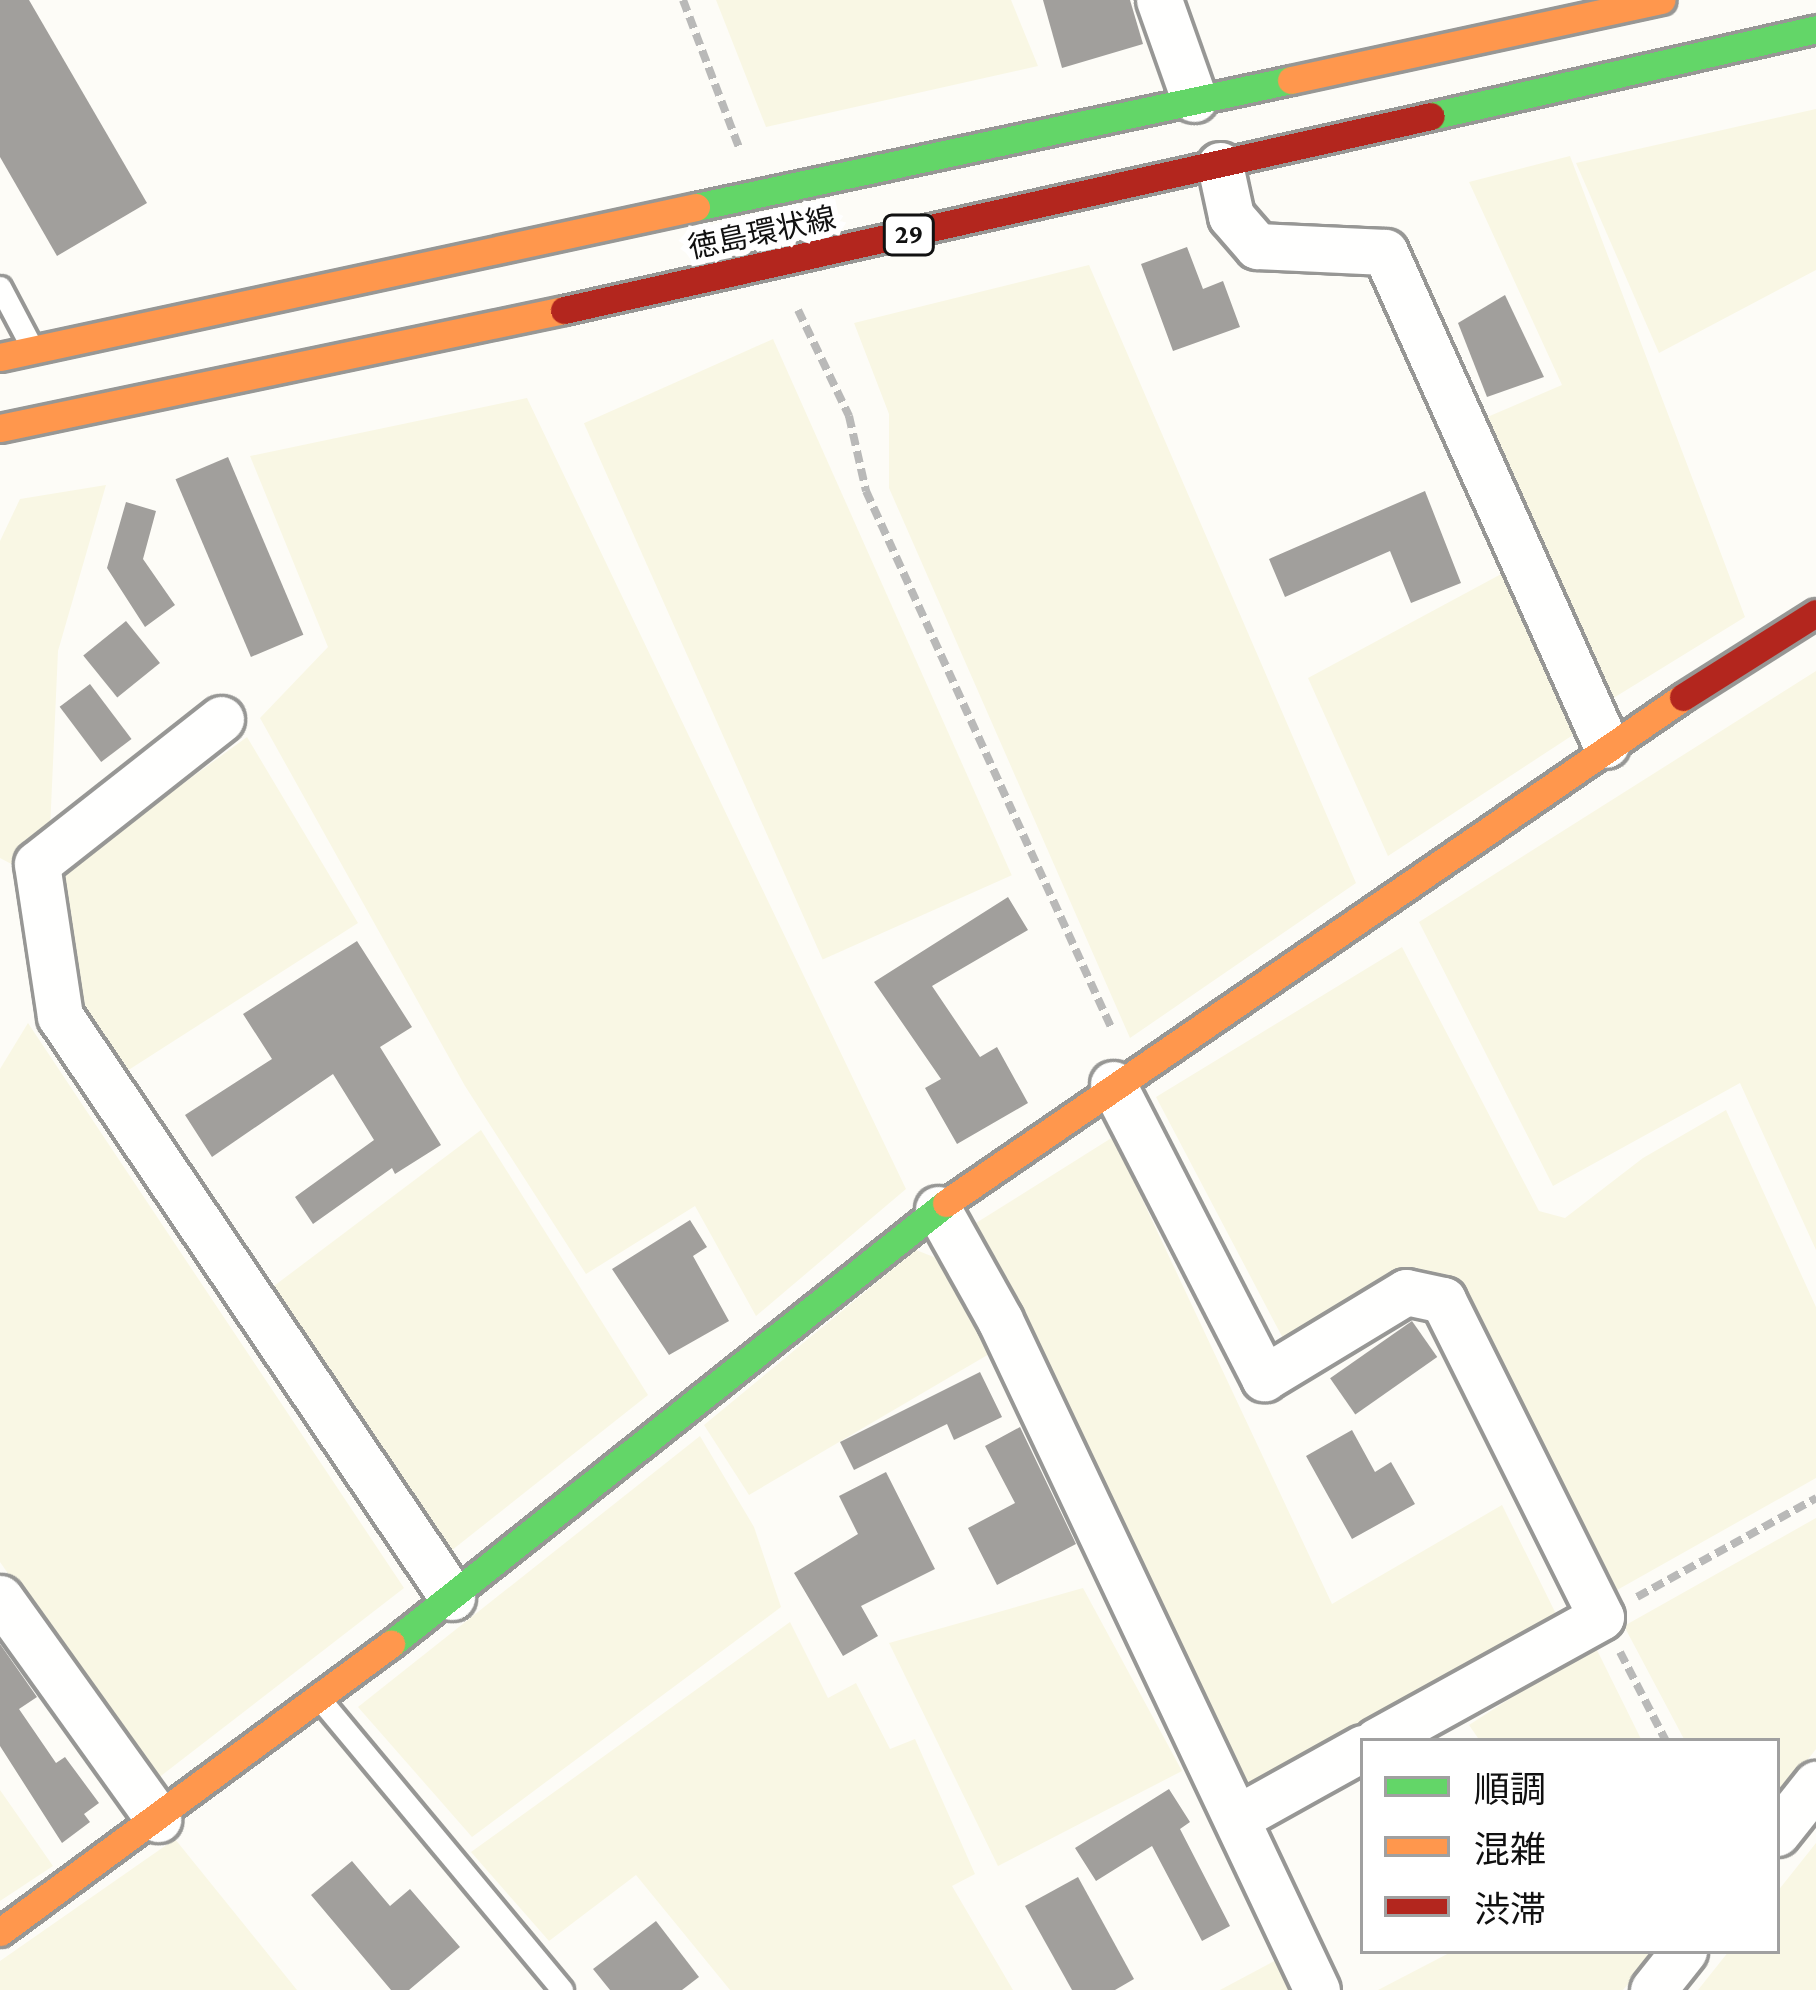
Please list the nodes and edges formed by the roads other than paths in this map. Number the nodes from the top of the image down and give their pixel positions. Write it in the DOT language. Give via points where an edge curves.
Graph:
graph roads {
  1 [pos="1159,0"];
  2 [pos="1661,0"];
  3 [pos="1816,29"];
  4 [pos="1194,99"];
  5 [pos="1220,165"];
  6 [pos="0,286"];
  7 [pos="33,350"];
  8 [pos="0,357"];
  9 [pos="0,428"];
  10 [pos="1816,613"];
  11 [pos="221,719"];
  12 [pos="1606,745"];
  13 [pos="1122,1077"];
  14 [pos="938,1210"];
  15 [pos="452,1597"];
  16 [pos="0,1598"];
  17 [pos="321,1700"];
  18 [pos="1381,1738"];
  19 [pos="1360,1750"];
  20 [pos="1816,1784"];
  21 [pos="1237,1818"];
  22 [pos="158,1819"];
  23 [pos="1780,1829"];
  24 [pos="0,1932"];
  25 [pos="1682,1954"];
  26 [pos="562,1990"];
  27 [pos="1317,1990"];
  28 [pos="1653,1990"];
  1 -- 4 [label="street"];
  2 -- 4 [label="main road, 徳島環状線 / 29"];
  3 -- 5 [label="main road, 徳島環状線 / 29"];
  4 -- 7 [label="main road, 徳島環状線 / 29"];
  5 -- 9 [label="main road, 徳島環状線 / 29"];
  5 -- 12 [label="street" via="1232,216 1257,247 1384,252"];
  6 -- 7 [label="lane"];
  7 -- 8 [label="main road, 徳島環状線 / 29"];
  10 -- 12 [label="main road"];
  11 -- 15 [label="street" via="37,864 60,1016"];
  12 -- 13 [label="main road"];
  13 -- 14 [label="main road"];
  13 -- 18 [label="street" via="1264,1378 1406,1292 1443,1300 1601,1617"];
  14 -- 15 [label="main road"];
  14 -- 21 [label="street" via="1000,1319"];
  15 -- 17 [label="main road"];
  16 -- 22 [label="street"];
  17 -- 22 [label="main road"];
  17 -- 26 [label="lane"];
  19 -- 21 [label="street"];
  20 -- 23 [label="street"];
  21 -- 27 [label="street"];
  22 -- 24 [label="main road"];
  25 -- 28 [label="street"];
}
